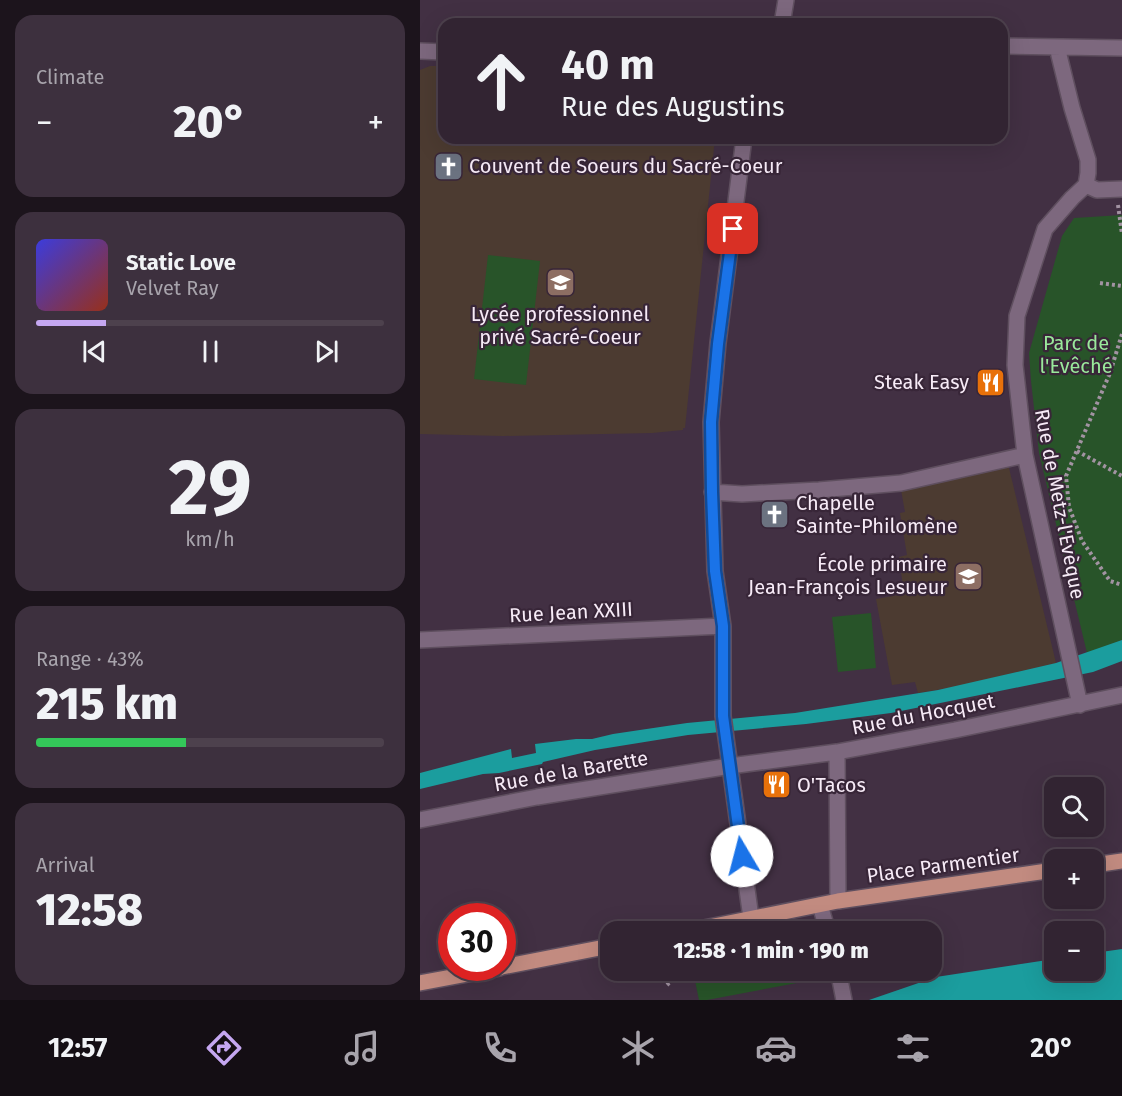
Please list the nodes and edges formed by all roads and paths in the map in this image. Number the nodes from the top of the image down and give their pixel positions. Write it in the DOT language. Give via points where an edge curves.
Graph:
graph roads {
  1 [pos="1008,46"];
  2 [pos="1057,47"];
  3 [pos="1122,48"];
  4 [pos="420,51"];
  5 [pos="438,52"];
  6 [pos="743,144"];
  7 [pos="1086,185"];
  8 [pos="1119,190"];
  9 [pos="1122,234"];
  10 [pos="1100,283"];
  11 [pos="1122,286"];
  12 [pos="1122,334"];
  13 [pos="1077,451"];
  14 [pos="1025,455"];
  15 [pos="1122,476"];
  16 [pos="712,492"];
  17 [pos="1122,585"];
  18 [pos="723,626"];
  19 [pos="420,640"];
  20 [pos="1122,695"];
  21 [pos="1080,705"];
  22 [pos="837,752"];
  23 [pos="730,766"];
  24 [pos="420,820"];
  25 [pos="1122,861"];
  26 [pos="1104,864"];
  27 [pos="1044,871"];
  28 [pos="838,901"];
  29 [pos="820,904"];
  30 [pos="751,918"];
  31 [pos="737,921"];
  32 [pos="825,921"];
  33 [pos="600,948"];
  34 [pos="516,964"];
  35 [pos="438,979"];
  36 [pos="671,981"];
  37 [pos="839,981"];
  38 [pos="420,983"];
  39 [pos="667,985"];
  40 [pos="843,997"];
  1 -- 2 [label="street"];
  2 -- 3 [label="street"];
  2 -- 7 [label="street" via="1088,160"];
  4 -- 5 [label="street"];
  6 -- 16 [label="street" via="718,344 711,422"];
  7 -- 8 [label="street" via="1097,190"];
  7 -- 14 [label="street, Rue de Metz-l'Evèque" via="1045,230 1017,316 1015,365"];
  8 -- 9 [label="path"];
  10 -- 11 [label="path"];
  12 -- 13 [label="path"];
  13 -- 15 [label="path"];
  13 -- 17 [label="path" via="1066,476 1069,507 1082,541 1110,581"];
  14 -- 16 [label="street" via="901,483 742,494"];
  14 -- 21 [label="street, Rue de Metz-l'Evèque"];
  16 -- 18 [label="street" via="715,571"];
  18 -- 19 [label="street, Rue Jean XXIII"];
  18 -- 23 [label="street" via="723,716"];
  20 -- 21 [label="street, Rue du Hocquet"];
  21 -- 22 [label="street, Rue du Hocquet"];
  22 -- 23 [label="street, Rue du Hocquet"];
  22 -- 28 [label="street"];
  23 -- 24 [label="street, Rue de la Barette"];
  23 -- 30 [label="street"];
  25 -- 26 [label="main road"];
  27 -- 28 [label="main road, Place Parmentier"];
  28 -- 29 [label="main road, Place Parmentier"];
  29 -- 30 [label="main road, Place Parmentier"];
  29 -- 32 [label="street"];
  30 -- 31 [label="main road, Place Parmentier"];
  33 -- 34 [label="main road"];
  35 -- 38 [label="main road"];
  36 -- 39 [label="path"];
  37 -- 40 [label="street"];
}
